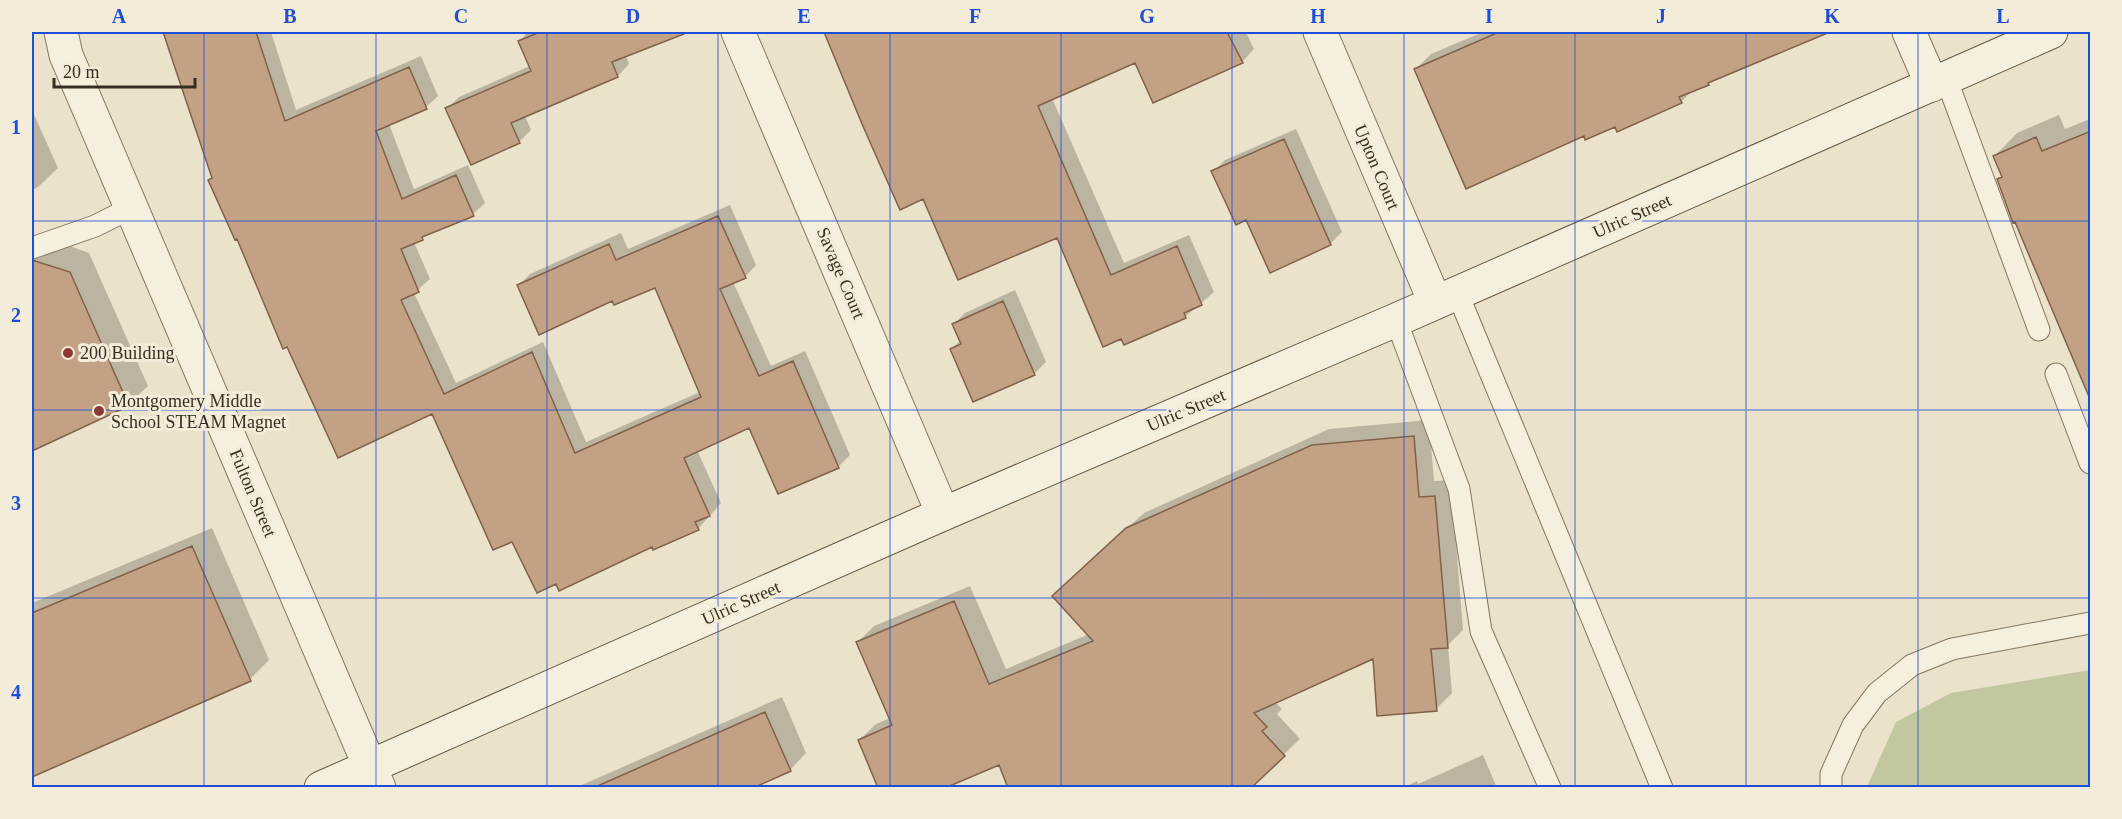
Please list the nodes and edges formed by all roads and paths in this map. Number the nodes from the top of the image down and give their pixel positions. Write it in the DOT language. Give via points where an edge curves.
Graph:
graph roads {
  1 [pos="61,32"];
  2 [pos="738,32"];
  3 [pos="1320,32"];
  4 [pos="1909,32"];
  5 [pos="2051,32"];
  6 [pos="1939,82"];
  7 [pos="131,208"];
  8 [pos="32,248"];
  9 [pos="1446,297"];
  10 [pos="1396,320"];
  11 [pos="2038,330"];
  12 [pos="2056,374"];
  13 [pos="2091,463"];
  14 [pos="943,514"];
  15 [pos="2091,622"];
  16 [pos="374,777"];
  17 [pos="321,788"];
  18 [pos="1550,788"];
  19 [pos="1662,788"];
  20 [pos="1830,788"];
  1 -- 7 [label="main road, Fulton Street" via="66,55"];
  2 -- 14 [label="main road, Savage Court"];
  3 -- 9 [label="main road, Upton Court"];
  4 -- 6 [label="main road"];
  5 -- 6 [label="main road, Ulric Street"];
  6 -- 9 [label="main road, Ulric Street"];
  6 -- 11 [label="lane"];
  7 -- 8 [label="lane" via="95,226"];
  7 -- 16 [label="main road, Fulton Street"];
  9 -- 10 [label="main road, Ulric Street"];
  9 -- 19 [label="lane"];
  10 -- 14 [label="main road, Ulric Street"];
  10 -- 18 [label="lane" via="1459,489 1481,631"];
  12 -- 13 [label="lane"];
  14 -- 16 [label="main road, Ulric Street"];
  15 -- 20 [label="lane" via="1952,649 1912,665 1877,693 1853,725 1830,774"];
  16 -- 17 [label="main road, Ulric Street"];
}
